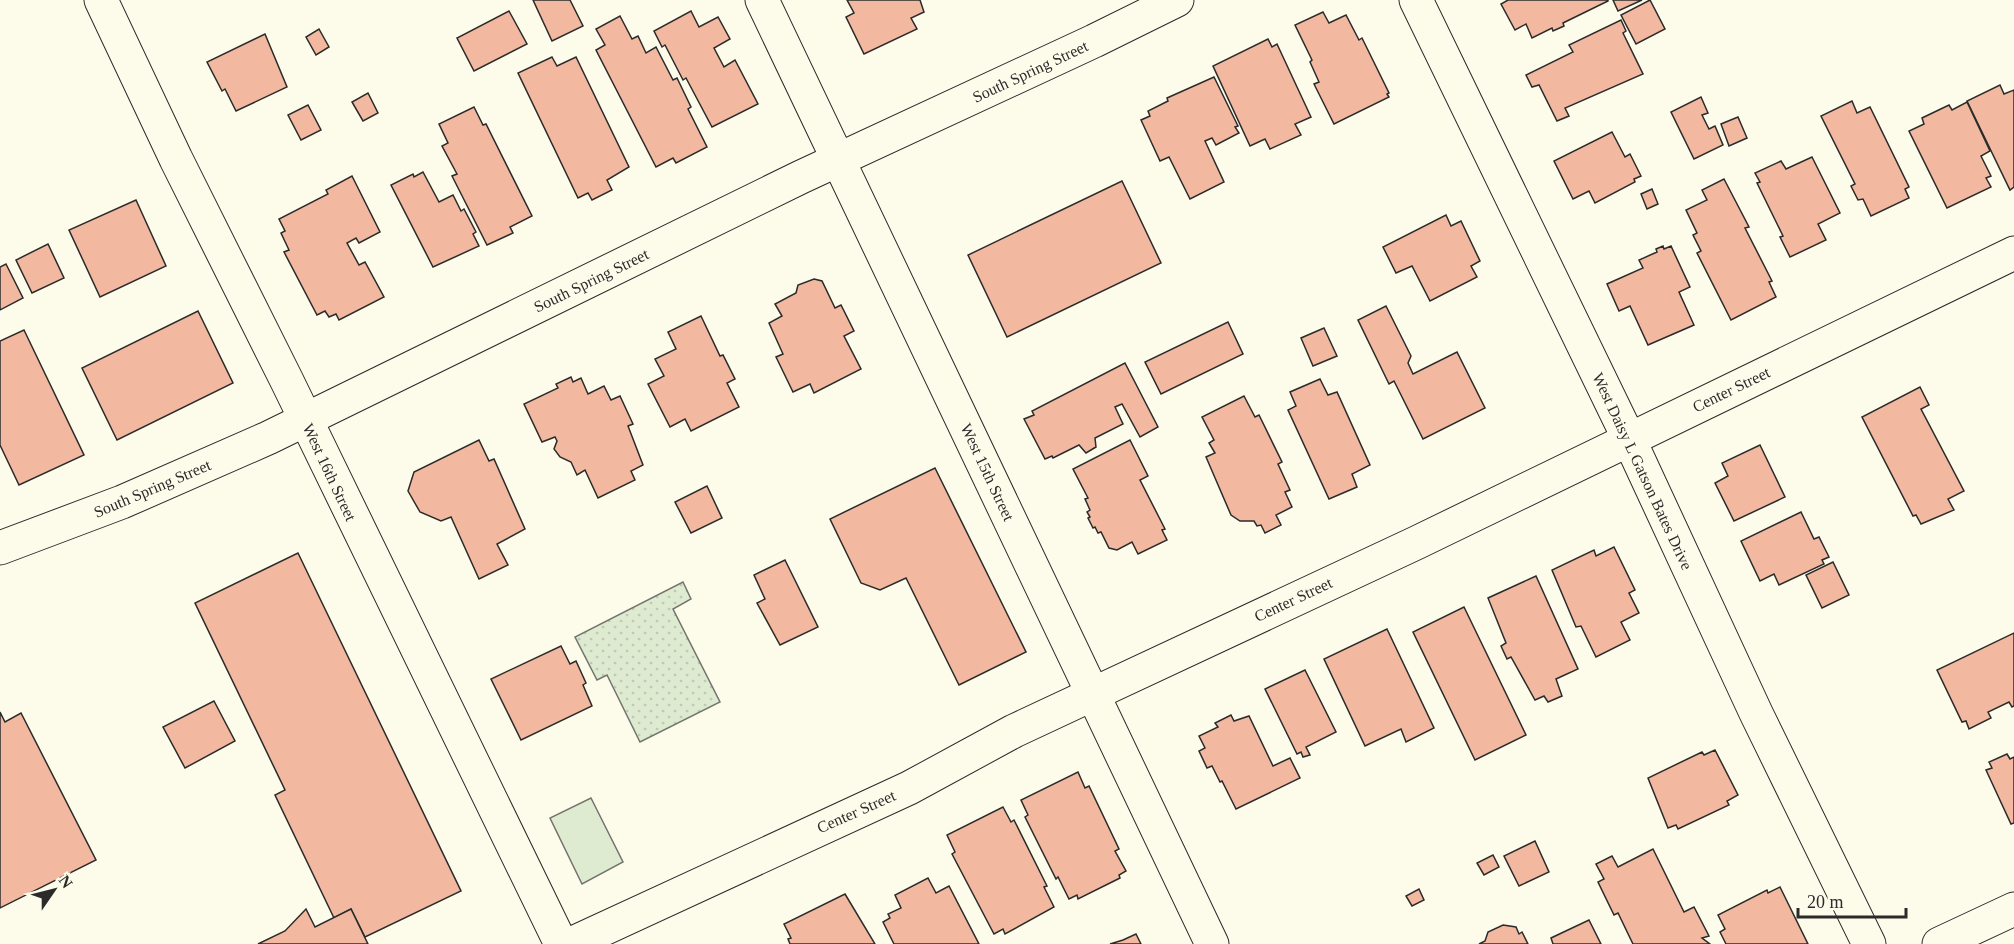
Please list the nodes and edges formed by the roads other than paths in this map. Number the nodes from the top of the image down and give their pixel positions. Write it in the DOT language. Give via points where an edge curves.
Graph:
graph roads {
  1 [pos="101,0"];
  2 [pos="762,0"];
  3 [pos="1177,0"];
  4 [pos="1416,0"];
  5 [pos="840,160"];
  6 [pos="2014,253"];
  7 [pos="306,420"];
  8 [pos="1629,439"];
  9 [pos="0,548"];
  10 [pos="1093,693"];
  11 [pos="2014,909"];
  12 [pos="561,944"];
  13 [pos="572,944"];
  14 [pos="1212,944"];
  15 [pos="1869,944"];
  16 [pos="1939,944"];
  1 -- 7 [label="street, West 16th Street"];
  2 -- 5 [label="street, West 15th Street"];
  3 -- 5 [label="street, South Spring Street"];
  4 -- 8 [label="street, West Daisy L Gatson Bates Drive"];
  5 -- 7 [label="street, South Spring Street"];
  5 -- 10 [label="street, West 15th Street"];
  6 -- 8 [label="street, Center Street"];
  7 -- 9 [label="street, South Spring Street" via="122,502"];
  7 -- 12 [label="street, West 16th Street"];
  8 -- 10 [label="street, Center Street"];
  8 -- 15 [label="street, West Daisy L Gatson Bates Drive"];
  10 -- 13 [label="street, Center Street" via="909,788"];
  10 -- 14 [label="street, West 15th Street"];
  11 -- 16 [label="street"];
}
